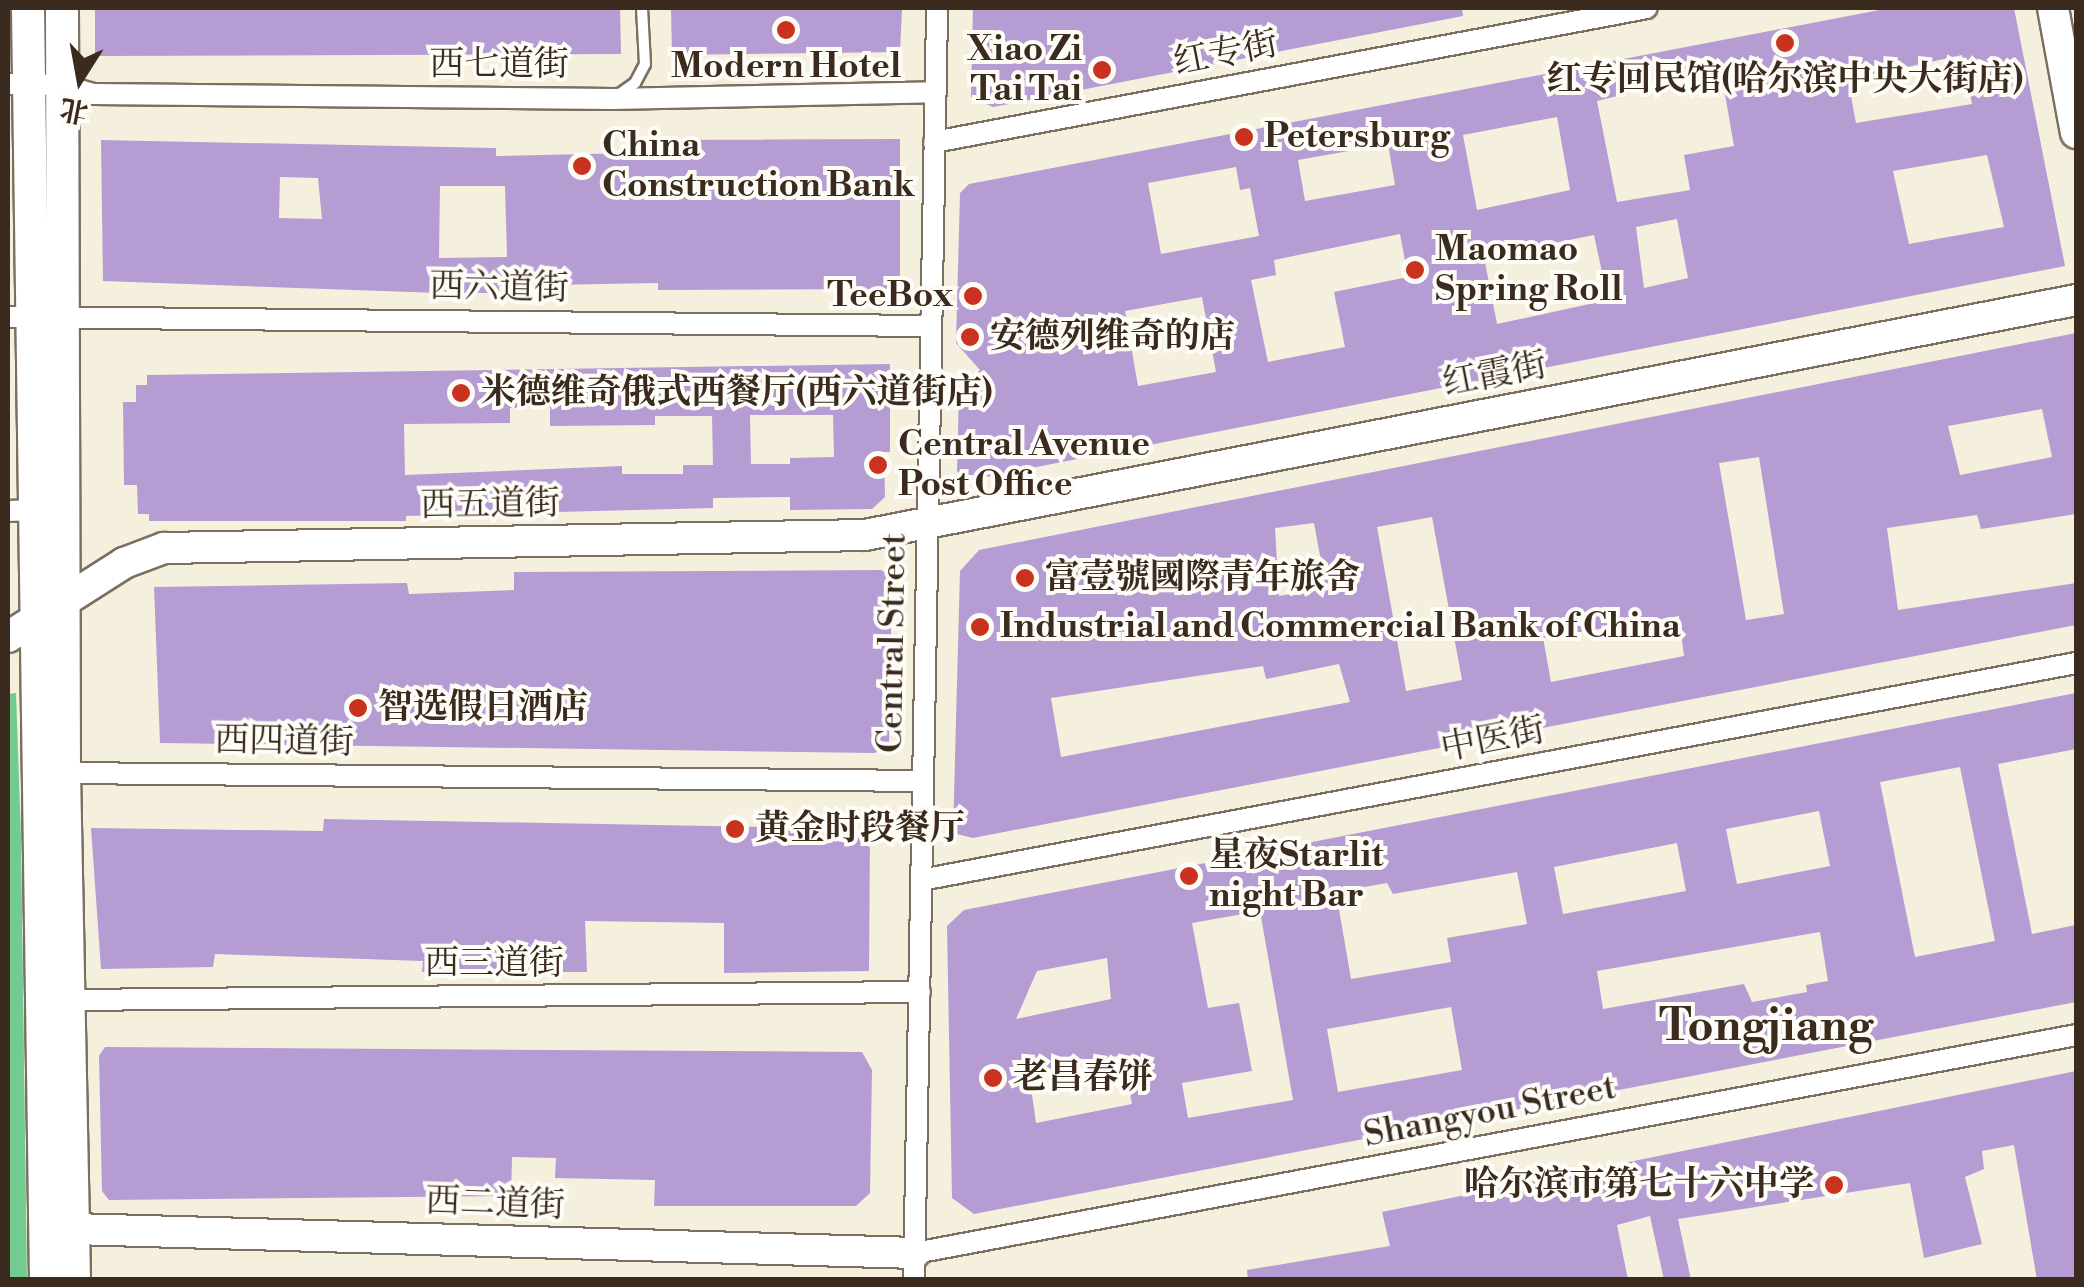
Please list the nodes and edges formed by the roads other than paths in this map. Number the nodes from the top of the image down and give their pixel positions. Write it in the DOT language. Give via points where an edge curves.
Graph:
graph roads {
  1 [pos="28,8"];
  2 [pos="62,8"];
  3 [pos="642,8"];
  4 [pos="937,8"];
  5 [pos="1648,8"];
  6 [pos="2053,8"];
  7 [pos="18,84"];
  8 [pos="62,85"];
  9 [pos="935,92"];
  10 [pos="614,98"];
  11 [pos="2076,133"];
  12 [pos="934,142"];
  13 [pos="2076,300"];
  14 [pos="35,317"];
  15 [pos="931,326"];
  16 [pos="22,511"];
  17 [pos="928,522"];
  18 [pos="65,598"];
  19 [pos="38,617"];
  20 [pos="8,637"];
  21 [pos="2076,663"];
  22 [pos="64,773"];
  23 [pos="923,781"];
  24 [pos="922,880"];
  25 [pos="920,992"];
  26 [pos="68,1000"];
  27 [pos="2076,1035"];
  28 [pos="73,1229"];
  29 [pos="915,1266"];
  30 [pos="46,1280"];
  31 [pos="74,1280"];
  1 -- 7 [label="main road"];
  2 -- 8 [label="main road"];
  3 -- 10 [label="lane" via="644,64 635,84"];
  4 -- 9 [label="street, Central Street"];
  5 -- 12 [label="street, 红专街"];
  6 -- 11 [label="main road"];
  7 -- 8 [label="street, 西七道街"];
  7 -- 14 [label="main road"];
  8 -- 10 [label="street, 西七道街" via="94,94"];
  8 -- 14 [label="main road"];
  9 -- 10 [label="street, 西七道街"];
  9 -- 12 [label="street, Central Street"];
  12 -- 15 [label="street, Central Street"];
  13 -- 17 [label="main road, 红霞街"];
  14 -- 15 [label="street, 西六道街"];
  14 -- 16 [label="main road"];
  14 -- 18 [label="main road"];
  15 -- 17 [label="street, Central Street"];
  16 -- 19 [label="main road"];
  17 -- 18 [label="main road, 西五道街" via="866,536 164,548 124,562"];
  17 -- 23 [label="street, Central Street"];
  18 -- 19 [label="main road, 西五道街"];
  18 -- 22 [label="main road"];
  19 -- 20 [label="main road, 西五道街"];
  19 -- 30 [label="main road"];
  21 -- 24 [label="street, 中医街"];
  22 -- 23 [label="street, 西四道街"];
  22 -- 26 [label="main road"];
  23 -- 24 [label="street, Central Street"];
  24 -- 25 [label="street, Central Street"];
  25 -- 26 [label="street, 西三道街"];
  25 -- 29 [label="street, Central Street"];
  26 -- 28 [label="main road"];
  27 -- 29 [label="street, Shangyou Street"];
  28 -- 29 [label="main road, 西二道街"];
  28 -- 31 [label="main road"];
}
